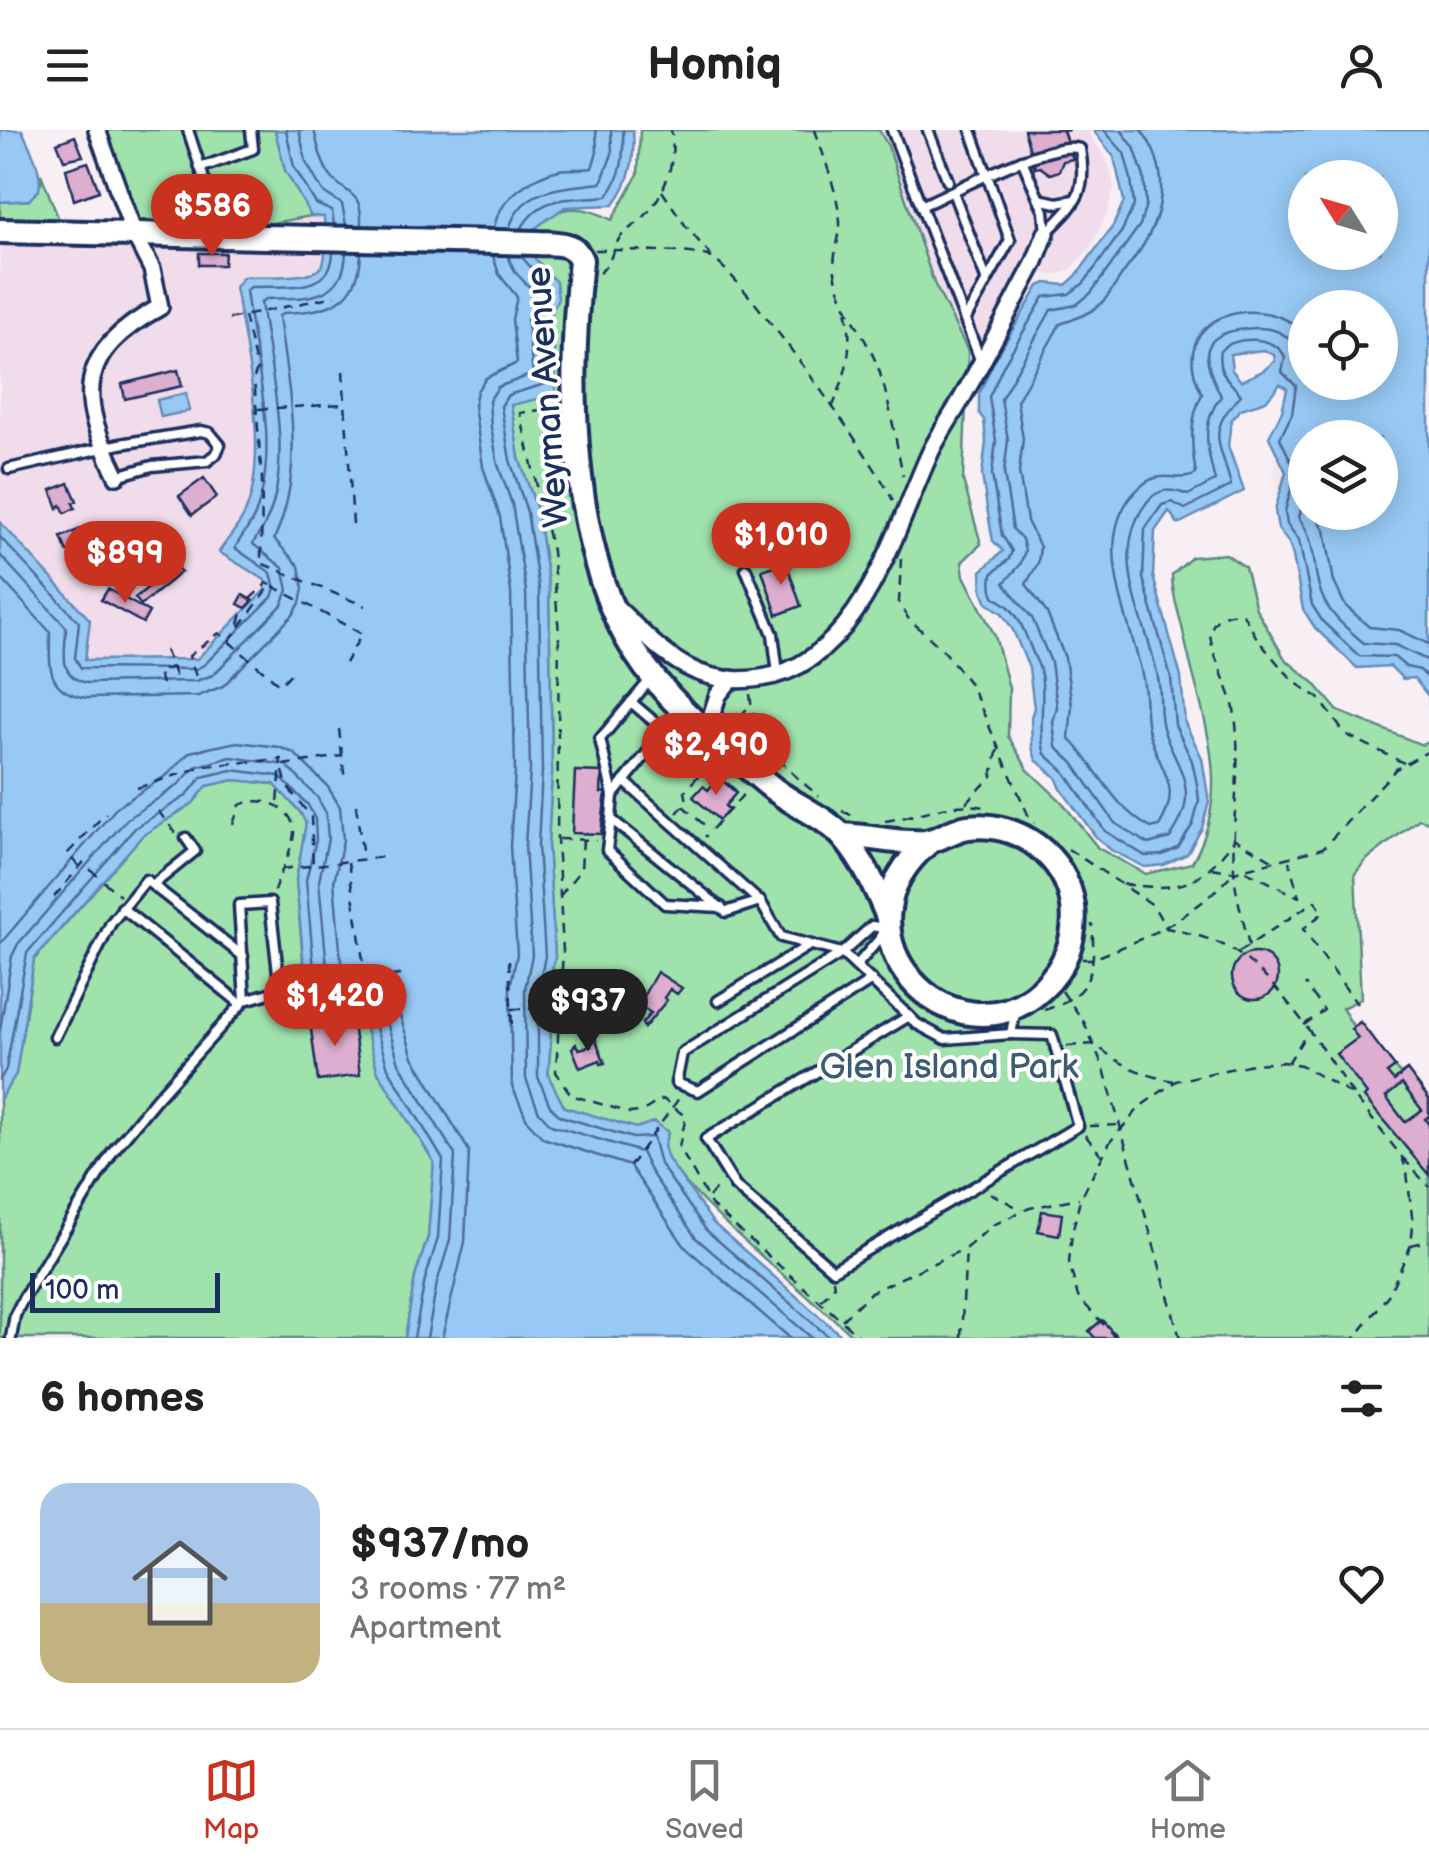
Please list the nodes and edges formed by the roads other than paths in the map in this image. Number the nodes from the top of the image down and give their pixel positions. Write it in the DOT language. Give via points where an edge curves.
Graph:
graph roads {
  1 [pos="98,130"];
  2 [pos="188,130"];
  3 [pos="252,130"];
  4 [pos="892,130"];
  5 [pos="928,130"];
  6 [pos="971,130"];
  7 [pos="1022,160"];
  8 [pos="200,168"];
  9 [pos="988,176"];
  10 [pos="948,181"];
  11 [pos="953,192"];
  12 [pos="1039,199"];
  13 [pos="1075,200"];
  14 [pos="921,206"];
  15 [pos="0,232"];
  16 [pos="1046,233"];
  17 [pos="134,234"];
  18 [pos="206,236"];
  19 [pos="987,281"];
  20 [pos="965,320"];
  21 [pos="982,362"];
  22 [pos="103,449"];
  23 [pos="9,469"];
  24 [pos="117,476"];
  25 [pos="746,569"];
  26 [pos="611,602"];
  27 [pos="774,657"];
  28 [pos="779,675"];
  29 [pos="653,677"];
  30 [pos="730,679"];
  31 [pos="755,683"];
  32 [pos="631,702"];
  33 [pos="716,734"];
  34 [pos="624,781"];
  35 [pos="613,795"];
  36 [pos="611,819"];
  37 [pos="842,835"];
  38 [pos="186,838"];
  39 [pos="930,842"];
  40 [pos="153,885"];
  41 [pos="760,901"];
  42 [pos="125,906"];
  43 [pos="720,908"];
  44 [pos="882,924"];
  45 [pos="808,946"];
  46 [pos="842,952"];
  47 [pos="242,956"];
  48 [pos="856,966"];
  49 [pos="872,980"];
  50 [pos="718,1001"];
  51 [pos="243,1002"];
  52 [pos="1016,1006"];
  53 [pos="909,1016"];
  54 [pos="1011,1034"];
  55 [pos="55,1037"];
  56 [pos="12,1338"];
  1 -- 17 [label="street"];
  2 -- 8 [label="lane"];
  3 -- 8 [label="lane" via="253,149"];
  4 -- 14 [label="lane"];
  5 -- 10 [label="lane"];
  6 -- 9 [label="lane"];
  7 -- 9 [label="lane"];
  7 -- 12 [label="lane"];
  7 -- 13 [label="lane" via="1071,145 1080,149 1086,179"];
  8 -- 18 [label="lane"];
  9 -- 11 [label="lane"];
  9 -- 19 [label="lane" via="1010,240"];
  11 -- 14 [label="lane"];
  11 -- 19 [label="lane"];
  12 -- 13 [label="lane"];
  12 -- 16 [label="lane"];
  13 -- 16 [label="lane"];
  14 -- 20 [label="lane"];
  15 -- 17 [label="street"];
  16 -- 21 [label="street"];
  17 -- 18 [label="street"];
  17 -- 22 [label="street" via="152,269 160,308 123,329 94,371 90,409"];
  18 -- 26 [label="street, Weyman Avenue" via="538,243 577,250 579,442 593,544"];
  19 -- 20 [label="lane"];
  20 -- 21 [label="lane"];
  21 -- 28 [label="street" via="932,448 865,594 814,657"];
  22 -- 23 [label="lane"];
  22 -- 24 [label="street"];
  22 -- 24 [label="lane" via="201,431 220,444 206,461"];
  25 -- 27 [label="lane" via="774,634"];
  26 -- 29 [label="street, Weyman Avenue"];
  26 -- 30 [label="street" via="681,663"];
  27 -- 28 [label="lane"];
  27 -- 31 [label="lane"];
  28 -- 31 [label="street"];
  29 -- 32 [label="lane"];
  29 -- 33 [label="street, Weyman Avenue"];
  30 -- 31 [label="street"];
  30 -- 33 [label="street" via="718,695"];
  32 -- 34 [label="lane" via="665,731"];
  32 -- 35 [label="lane" via="600,739"];
  33 -- 37 [label="street, Weyman Avenue" via="775,790"];
  34 -- 35 [label="lane"];
  34 -- 41 [label="lane"];
  35 -- 36 [label="lane"];
  36 -- 43 [label="lane"];
  36 -- 43 [label="lane" via="607,850 665,904"];
  37 -- 39 [label="street"];
  37 -- 44 [label="street" via="874,881"];
  38 -- 40 [label="lane" via="195,851"];
  39 -- 44 [label="street" via="897,878"];
  39 -- 52 [label="street" via="958,829 1019,834 1062,874 1074,924 1059,968"];
  40 -- 42 [label="lane" via="146,880"];
  40 -- 47 [label="lane"];
  41 -- 43 [label="lane"];
  41 -- 45 [label="lane" via="780,937"];
  42 -- 51 [label="lane"];
  42 -- 55 [label="lane"];
  44 -- 46 [label="lane"];
  44 -- 48 [label="lane"];
  44 -- 52 [label="street" via="900,967 931,998 968,1012"];
  45 -- 46 [label="lane"];
  45 -- 50 [label="lane"];
  46 -- 48 [label="lane"];
  46 -- 49 [label="lane" via="682,1053 676,1083 698,1090"];
  47 -- 51 [label="lane"];
  47 -- 51 [label="lane" via="239,905 270,903 280,990"];
  48 -- 49 [label="lane"];
  49 -- 53 [label="lane"];
  51 -- 56 [label="lane" via="113,1152 22,1299"];
  52 -- 54 [label="lane"];
  53 -- 54 [label="lane" via="945,1039"];
  53 -- 54 [label="lane" via="706,1139 735,1186 834,1270 1078,1126 1052,1035"];
}
